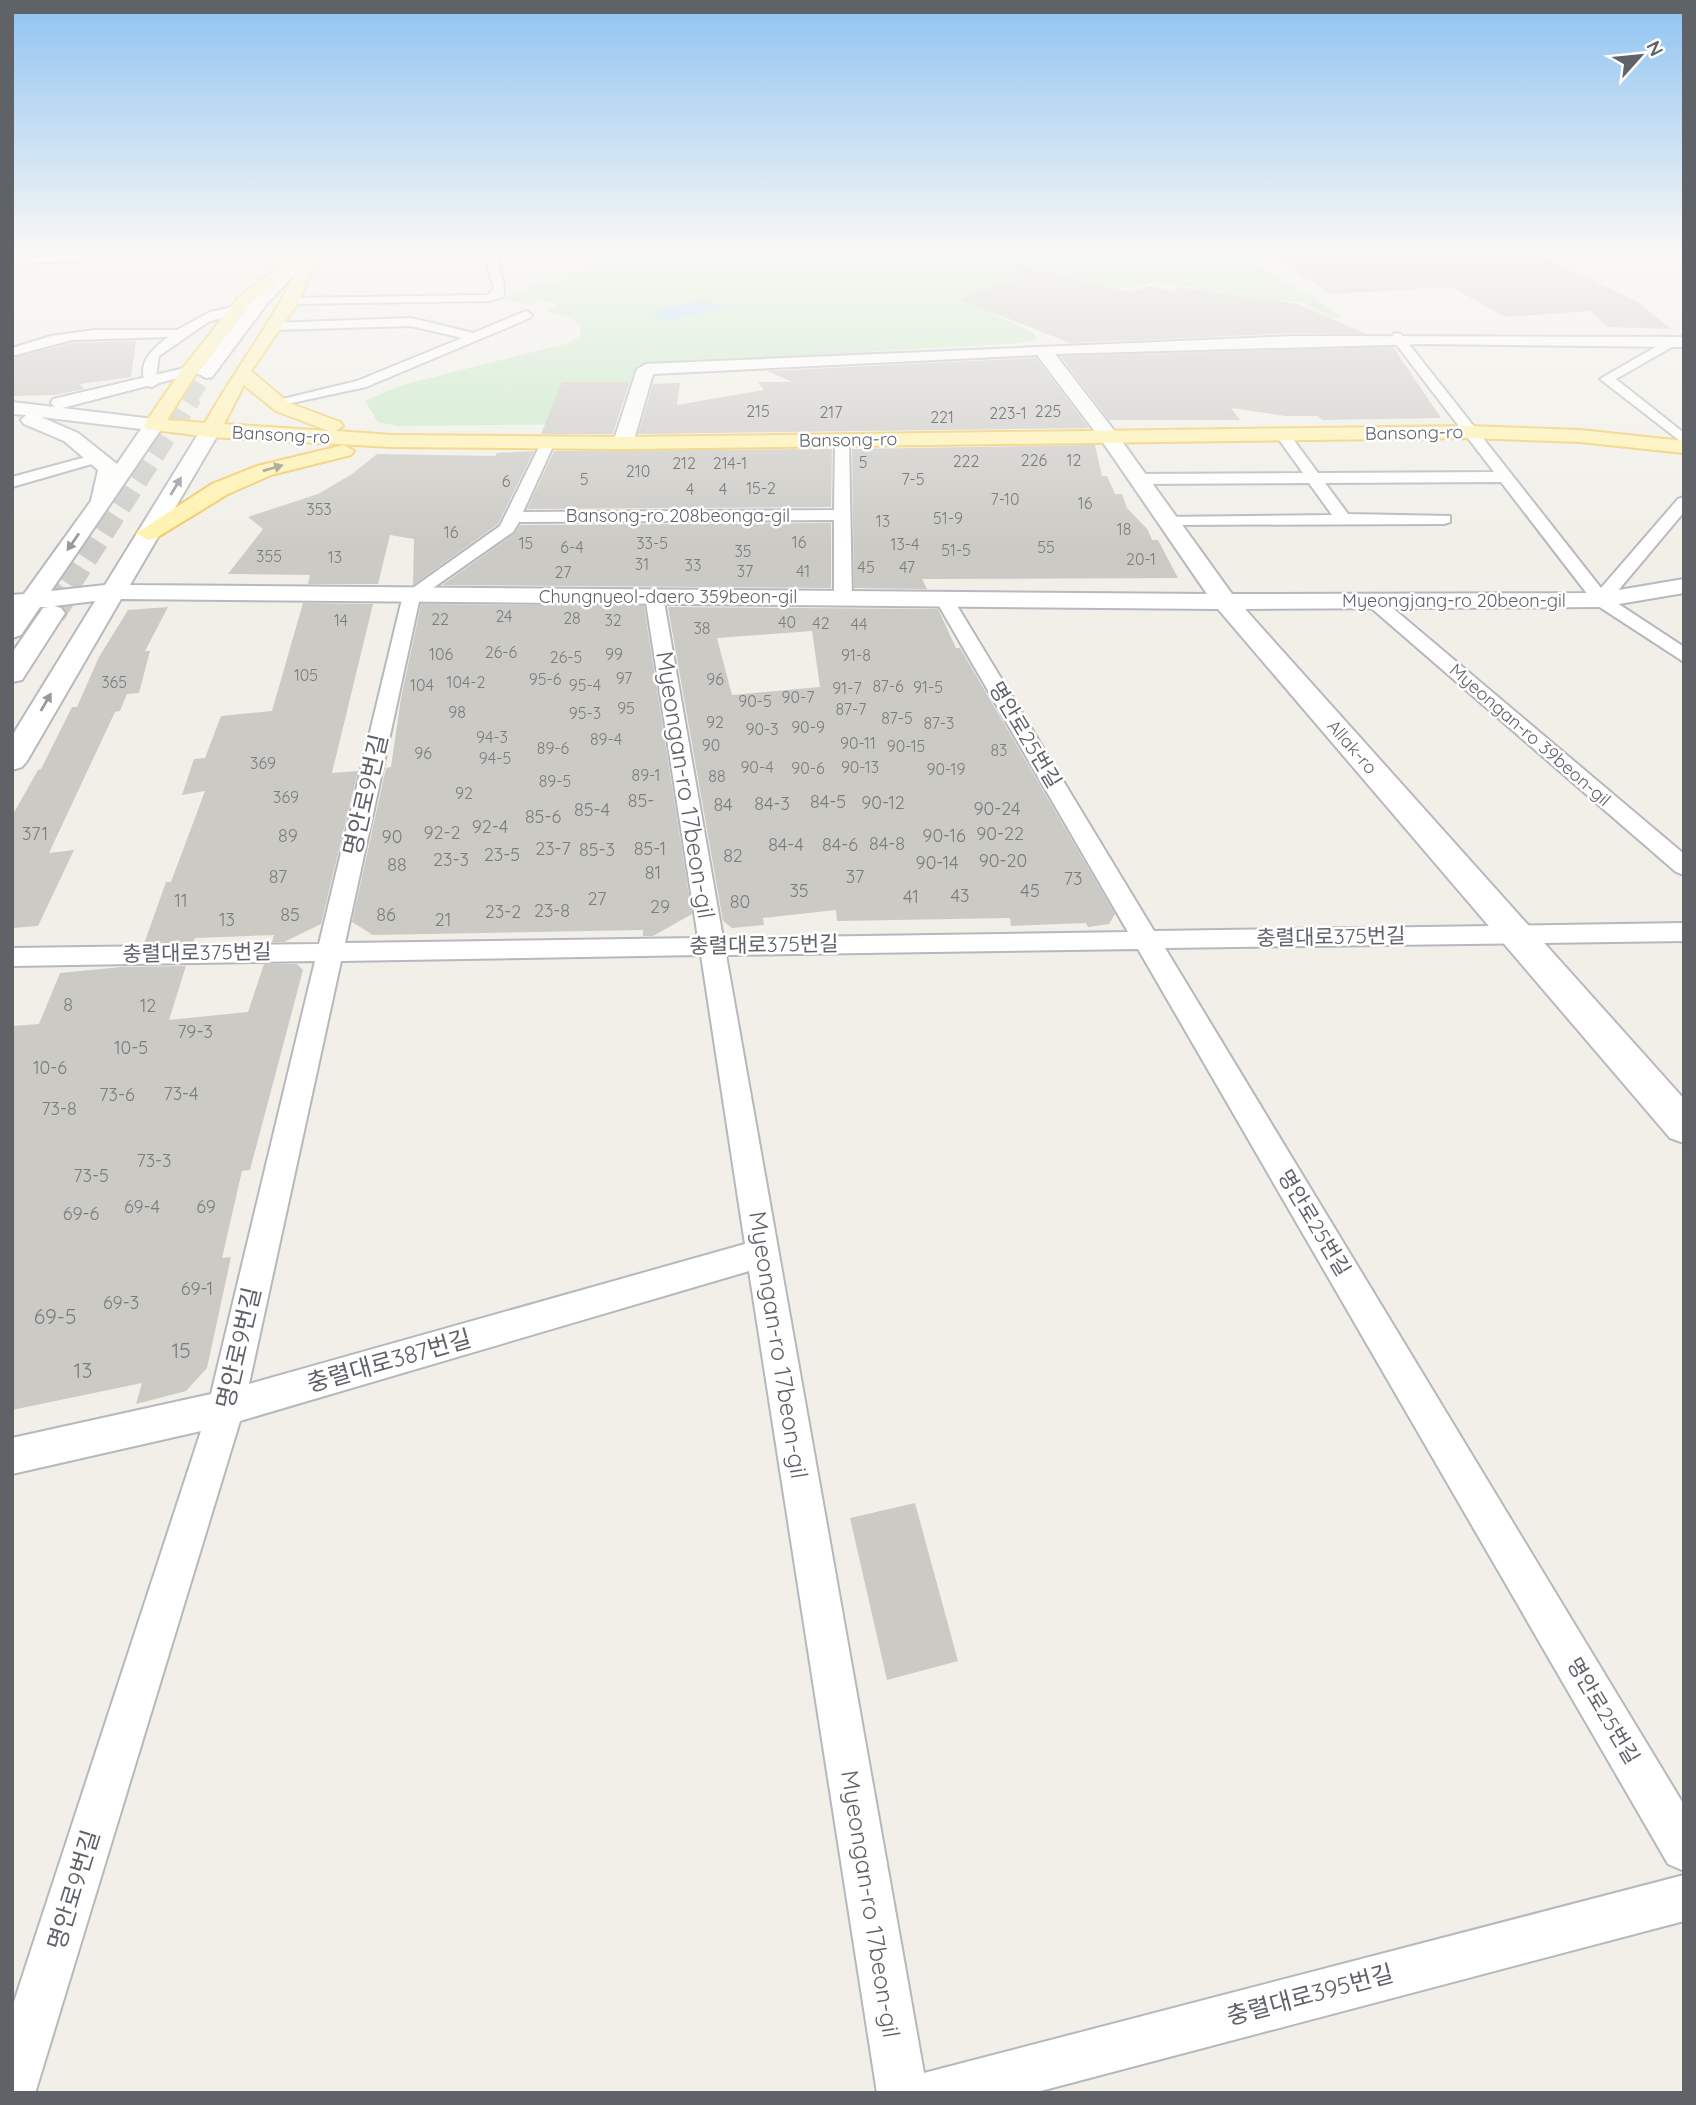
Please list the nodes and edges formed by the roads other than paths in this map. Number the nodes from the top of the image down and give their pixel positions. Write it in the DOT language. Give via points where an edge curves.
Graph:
graph roads {
  1 [pos="158,351"];
  2 [pos="222,351"];
  3 [pos="232,351"];
  4 [pos="243,351"];
  5 [pos="440,351"];
  6 [pos="998,351"];
  7 [pos="1044,351"];
  8 [pos="1408,351"];
  9 [pos="1659,351"];
  10 [pos="214,374"];
  11 [pos="152,383"];
  12 [pos="273,403"];
  13 [pos="16,408"];
  14 [pos="154,425"];
  15 [pos="210,431"];
  16 [pos="1468,432"];
  17 [pos="1282,434"];
  18 [pos="1109,436"];
  19 [pos="842,440"];
  20 [pos="1684,440"];
  21 [pos="392,441"];
  22 [pos="548,442"];
  23 [pos="622,443"];
  24 [pos="1684,447"];
  25 [pos="97,458"];
  26 [pos="1503,477"];
  27 [pos="1312,478"];
  28 [pos="1138,479"];
  29 [pos="12,482"];
  30 [pos="1684,502"];
  31 [pos="101,503"];
  32 [pos="842,515"];
  33 [pos="513,517"];
  34 [pos="1343,519"];
  35 [pos="1444,519"];
  36 [pos="1167,520"];
  37 [pos="148,533"];
  38 [pos="1684,586"];
  39 [pos="112,592"];
  40 [pos="412,594"];
  41 [pos="654,596"];
  42 [pos="843,598"];
  43 [pos="944,599"];
  44 [pos="1601,600"];
  45 [pos="1224,601"];
  46 [pos="1376,603"];
  47 [pos="43,607"];
  48 [pos="12,630"];
  49 [pos="1684,656"];
  50 [pos="12,674"];
  51 [pos="12,718"];
  52 [pos="12,761"];
  53 [pos="1684,867"];
  54 [pos="1684,932"];
  55 [pos="1515,934"];
  56 [pos="1147,940"];
  57 [pos="712,946"];
  58 [pos="330,950"];
  59 [pos="12,957"];
  60 [pos="1684,1126"];
  61 [pos="762,1253"];
  62 [pos="226,1408"];
  63 [pos="12,1456"];
  64 [pos="1684,1848"];
  65 [pos="1684,1898"];
  66 [pos="12,2087"];
  67 [pos="902,2093"];
  68 [pos="936,2093"];
  1 -- 11 [label="street" via="149,377"];
  2 -- 10 [label="main road"];
  3 -- 10 [label="main road"];
  4 -- 10 [label="main road"];
  5 -- 12 [label="street" via="361,384"];
  6 -- 23 [label="main road" via="646,369"];
  7 -- 18 [label="main road, Allak-ro"];
  8 -- 16 [label="street"];
  9 -- 20 [label="street" via="1607,379"];
  10 -- 11 [label="main road"];
  10 -- 12 [label="main road"];
  10 -- 14 [label="main road"];
  10 -- 15 [label="main road"];
  11 -- 13 [label="main road" via="75,401"];
  12 -- 21 [label="main road" via="305,419"];
  13 -- 14 [label="main road, Bansong-ro"];
  13 -- 25 [label="main road" via="32,421 71,437"];
  14 -- 15 [label="main road, Bansong-ro"];
  14 -- 31 [label="main road"];
  15 -- 21 [label="main road, Bansong-ro"];
  37 -- 15 [label="main road, one-way"];
  16 -- 17 [label="main road, Bansong-ro"];
  16 -- 24 [label="main road, Bansong-ro" via="1580,436"];
  16 -- 26 [label="street"];
  17 -- 18 [label="main road, Bansong-ro"];
  17 -- 27 [label="street"];
  18 -- 19 [label="main road, Bansong-ro"];
  18 -- 28 [label="main road, Allak-ro"];
  19 -- 23 [label="main road, Bansong-ro"];
  19 -- 32 [label="street"];
  21 -- 22 [label="main road, Bansong-ro"];
  37 -- 21 [label="main road, one-way" via="220,489 264,470"];
  22 -- 23 [label="main road, Bansong-ro"];
  22 -- 33 [label="street"];
  25 -- 29 [label="street"];
  25 -- 31 [label="main road" via="109,468"];
  26 -- 27 [label="street"];
  26 -- 44 [label="street"];
  27 -- 28 [label="street"];
  27 -- 34 [label="street"];
  28 -- 36 [label="main road, Allak-ro"];
  30 -- 44 [label="street"];
  31 -- 47 [label="main road, one-way"];
  32 -- 33 [label="street, Bansong-ro 208beonga-gil"];
  32 -- 42 [label="street"];
  33 -- 40 [label="street" via="507,529"];
  34 -- 35 [label="street"];
  34 -- 36 [label="street"];
  36 -- 45 [label="main road, Allak-ro"];
  37 -- 39 [label="main road"];
  38 -- 44 [label="main road, Myeongjang-ro 20beon-gil"];
  39 -- 40 [label="main road, Chungnyeol-daero 359beon-gil"];
  39 -- 47 [label="main road, Chungnyeol-daero 359beon-gil"];
  52 -- 39 [label="main road, one-way"];
  40 -- 41 [label="main road, Chungnyeol-daero 359beon-gil"];
  40 -- 58 [label="street, 명안로9번길"];
  41 -- 42 [label="main road, Chungnyeol-daero 359beon-gil"];
  41 -- 57 [label="street, Myeongan-ro 17beon-gil"];
  42 -- 43 [label="main road, Chungnyeol-daero 359beon-gil"];
  43 -- 45 [label="main road, Chungnyeol-daero 359beon-gil"];
  43 -- 56 [label="street, 명안로25번길"];
  44 -- 46 [label="main road, Myeongjang-ro 20beon-gil"];
  44 -- 49 [label="street"];
  45 -- 46 [label="main road, Myeongjang-ro 20beon-gil"];
  45 -- 55 [label="main road, Allak-ro"];
  46 -- 53 [label="street, Myeongan-ro 39beon-gil"];
  47 -- 48 [label="main road"];
  47 -- 50 [label="main road"];
  47 -- 51 [label="main road"];
  54 -- 55 [label="street, 충렬대로375번길"];
  55 -- 56 [label="street, 충렬대로375번길"];
  55 -- 60 [label="main road, Allak-ro"];
  56 -- 57 [label="street, 충렬대로375번길"];
  56 -- 64 [label="street, 명안로25번길"];
  57 -- 58 [label="street, 충렬대로375번길"];
  57 -- 61 [label="street, Myeongan-ro 17beon-gil"];
  58 -- 59 [label="street, 충렬대로375번길"];
  58 -- 62 [label="street, 명안로9번길"];
  61 -- 62 [label="street, 충렬대로387번길"];
  61 -- 67 [label="street, Myeongan-ro 17beon-gil"];
  62 -- 63 [label="street, 충렬대로387번길"];
  62 -- 66 [label="street, 명안로9번길"];
  65 -- 68 [label="street, 충렬대로395번길"];
}
